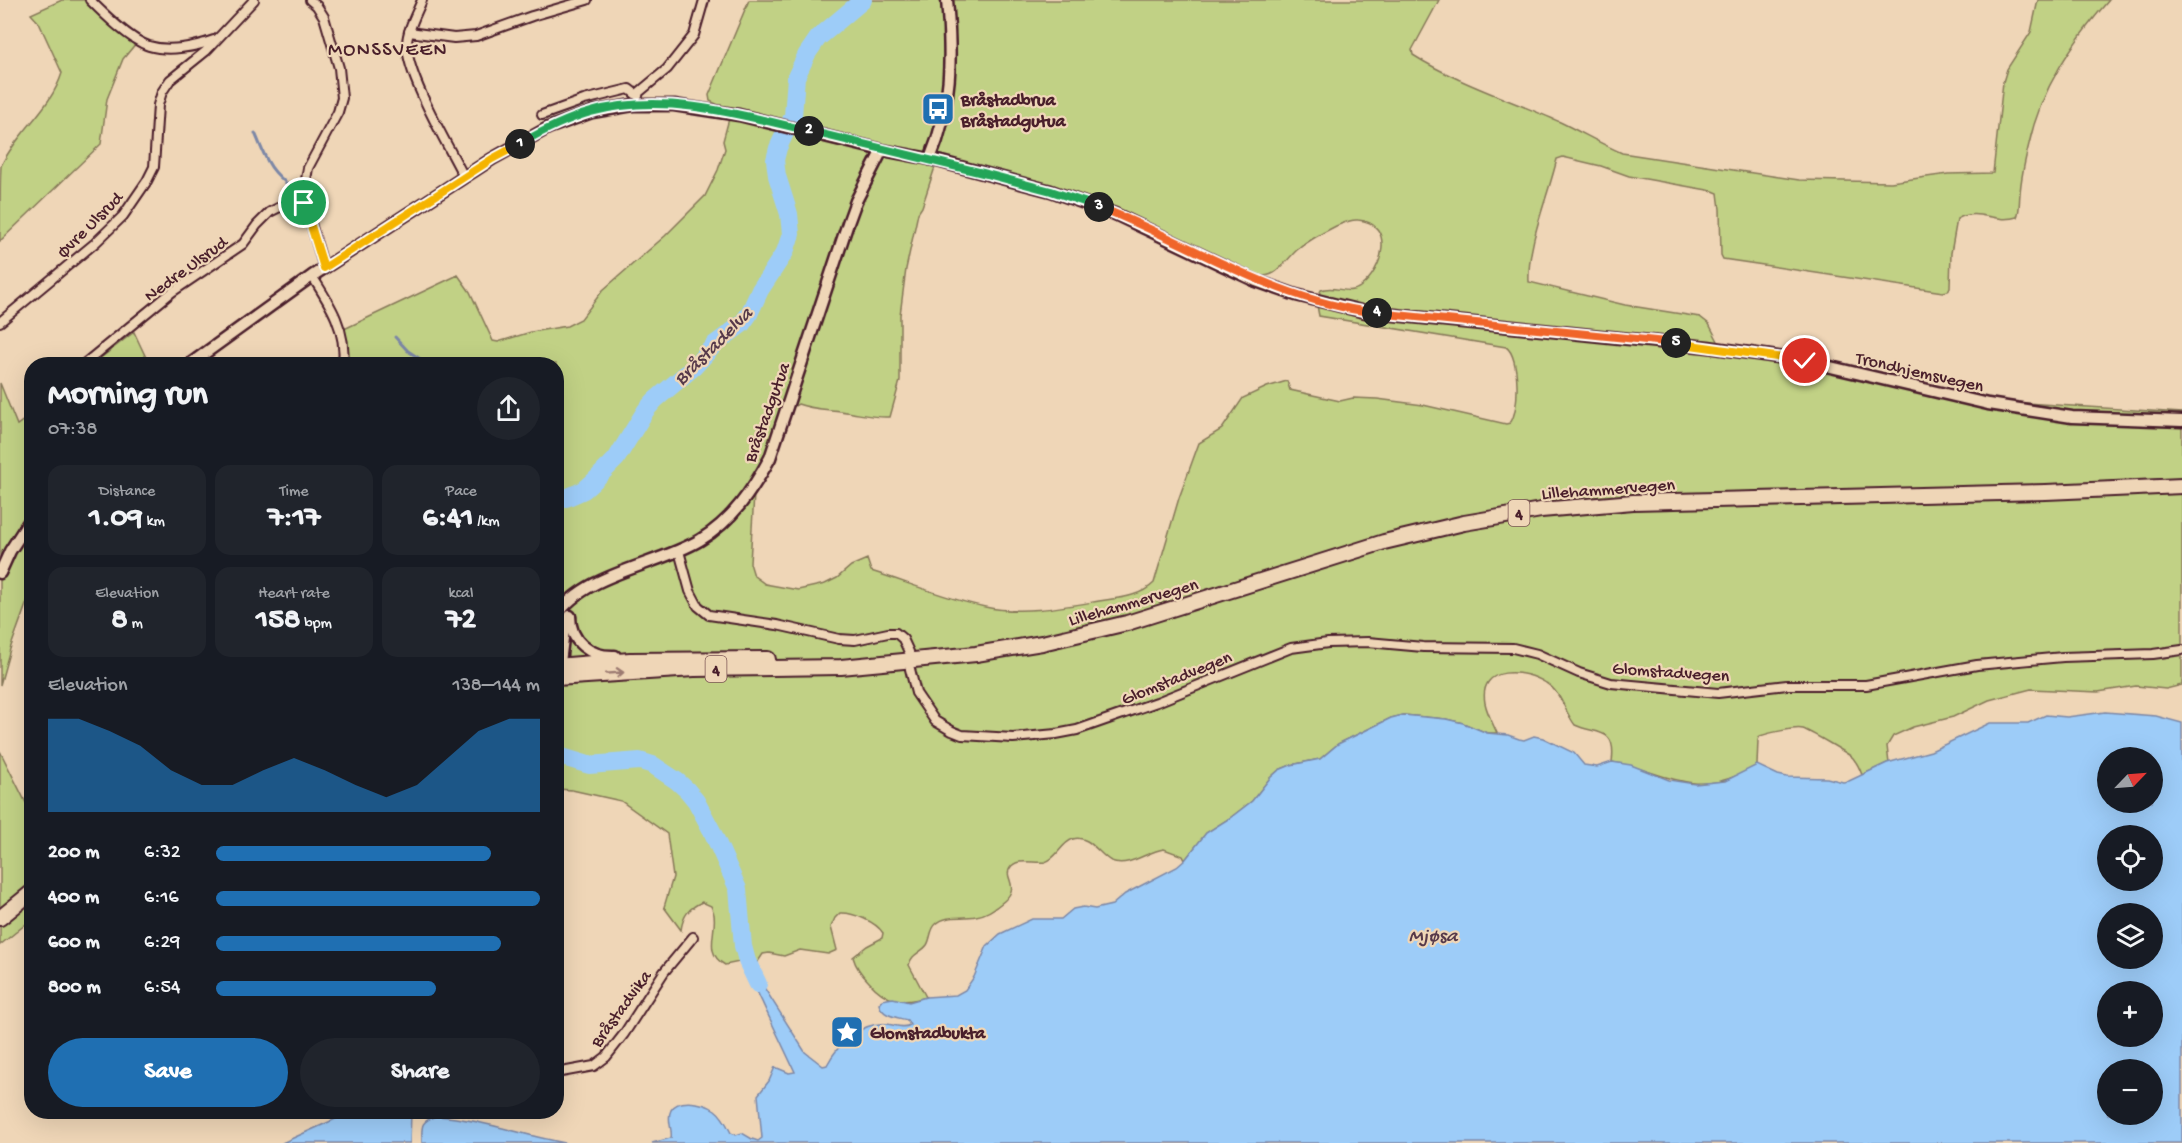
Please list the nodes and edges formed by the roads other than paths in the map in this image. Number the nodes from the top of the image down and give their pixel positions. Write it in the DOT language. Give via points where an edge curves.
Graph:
graph roads {
  1 [pos="90,0"];
  2 [pos="254,0"];
  3 [pos="310,0"];
  4 [pos="422,0"];
  5 [pos="587,0"];
  6 [pos="704,0"];
  7 [pos="947,0"];
  8 [pos="409,32"];
  9 [pos="218,39"];
  10 [pos="637,94"];
  11 [pos="644,105"];
  12 [pos="542,115"];
  13 [pos="882,150"];
  14 [pos="930,159"];
  15 [pos="464,177"];
  16 [pos="304,203"];
  17 [pos="324,268"];
  18 [pos="312,276"];
  19 [pos="0,322"];
  20 [pos="93,357"];
  21 [pos="200,357"];
  22 [pos="344,357"];
  23 [pos="2182,421"];
  24 [pos="2182,486"];
  25 [pos="24,529"];
  26 [pos="679,551"];
  27 [pos="0,573"];
  28 [pos="577,597"];
  29 [pos="564,607"];
  30 [pos="570,616"];
  31 [pos="564,630"];
  32 [pos="2182,650"];
  33 [pos="909,652"];
  34 [pos="652,660"];
  35 [pos="875,662"];
  36 [pos="910,669"];
  37 [pos="564,671"];
  38 [pos="564,672"];
  39 [pos="24,898"];
  40 [pos="0,918"];
  41 [pos="693,937"];
  42 [pos="564,1072"];
  1 -- 9 [label="street" via="148,46 198,46"];
  2 -- 9 [label="street, Øvre Ulsrud"];
  3 -- 16 [label="street" via="324,17 339,68 342,98 308,168"];
  4 -- 8 [label="street"];
  5 -- 8 [label="street" via="476,36 454,38"];
  6 -- 10 [label="street" via="694,35 667,69"];
  7 -- 14 [label="main road" via="951,53 948,97 940,136"];
  8 -- 15 [label="street" via="407,45 418,85"];
  9 -- 19 [label="street, Øvre Ulsrud" via="171,80 162,93 154,167 125,213"];
  10 -- 11 [label="street"];
  10 -- 12 [label="street" via="629,89"];
  11 -- 13 [label="main road, Trondhjemsvegen" via="674,105 739,115"];
  11 -- 15 [label="main road, Trondhjemsvegen" via="592,112 548,128"];
  13 -- 14 [label="main road, Trondhjemsvegen"];
  13 -- 26 [label="main road, Bråstadgutua" via="852,212 770,458 738,508 701,540"];
  14 -- 23 [label="main road, Trondhjemsvegen" via="1080,200 1256,280 1296,295 1365,312 1708,347 1805,361 1988,404 2072,417"];
  15 -- 17 [label="main road, Trondhjemsvegen"];
  16 -- 17 [label="street"];
  16 -- 20 [label="street, Nedre Ulsrud" via="270,212 243,244 172,292"];
  17 -- 18 [label="main road, Trondhjemsvegen"];
  18 -- 21 [label="main road, Trondhjemsvegen"];
  18 -- 22 [label="street" via="339,323"];
  24 -- 35 [label="highway, Lillehammervegen / 4" via="1645,502 1541,510 1384,542 1086,634 1000,651"];
  25 -- 27 [label="main road"];
  26 -- 28 [label="main road, Bråstadgutua" via="604,580"];
  26 -- 33 [label="street" via="690,591 698,606 709,615 839,639 896,633"];
  28 -- 29 [label="main road, Bråstadgutua"];
  28 -- 30 [label="main road"];
  30 -- 31 [label="main road"];
  30 -- 34 [label="main road" via="578,641 594,654"];
  32 -- 36 [label="street, Glomstadvegen" via="1977,665 1866,685 1787,685 1718,693 1611,683 1513,648 1328,643 1291,648 1077,730 1013,738 962,735 935,721 916,693"];
  34 -- 35 [label="highway, Lillehammervegen / 4"];
  34 -- 37 [label="highway, Lillehammervegen / 4"];
  38 -- 35 [label="highway, Lillehammervegen / 4, one-way"];
  39 -- 40 [label="highway"];
  41 -- 42 [label="street, Bråstadvika" via="606,1057 594,1066"];
}
